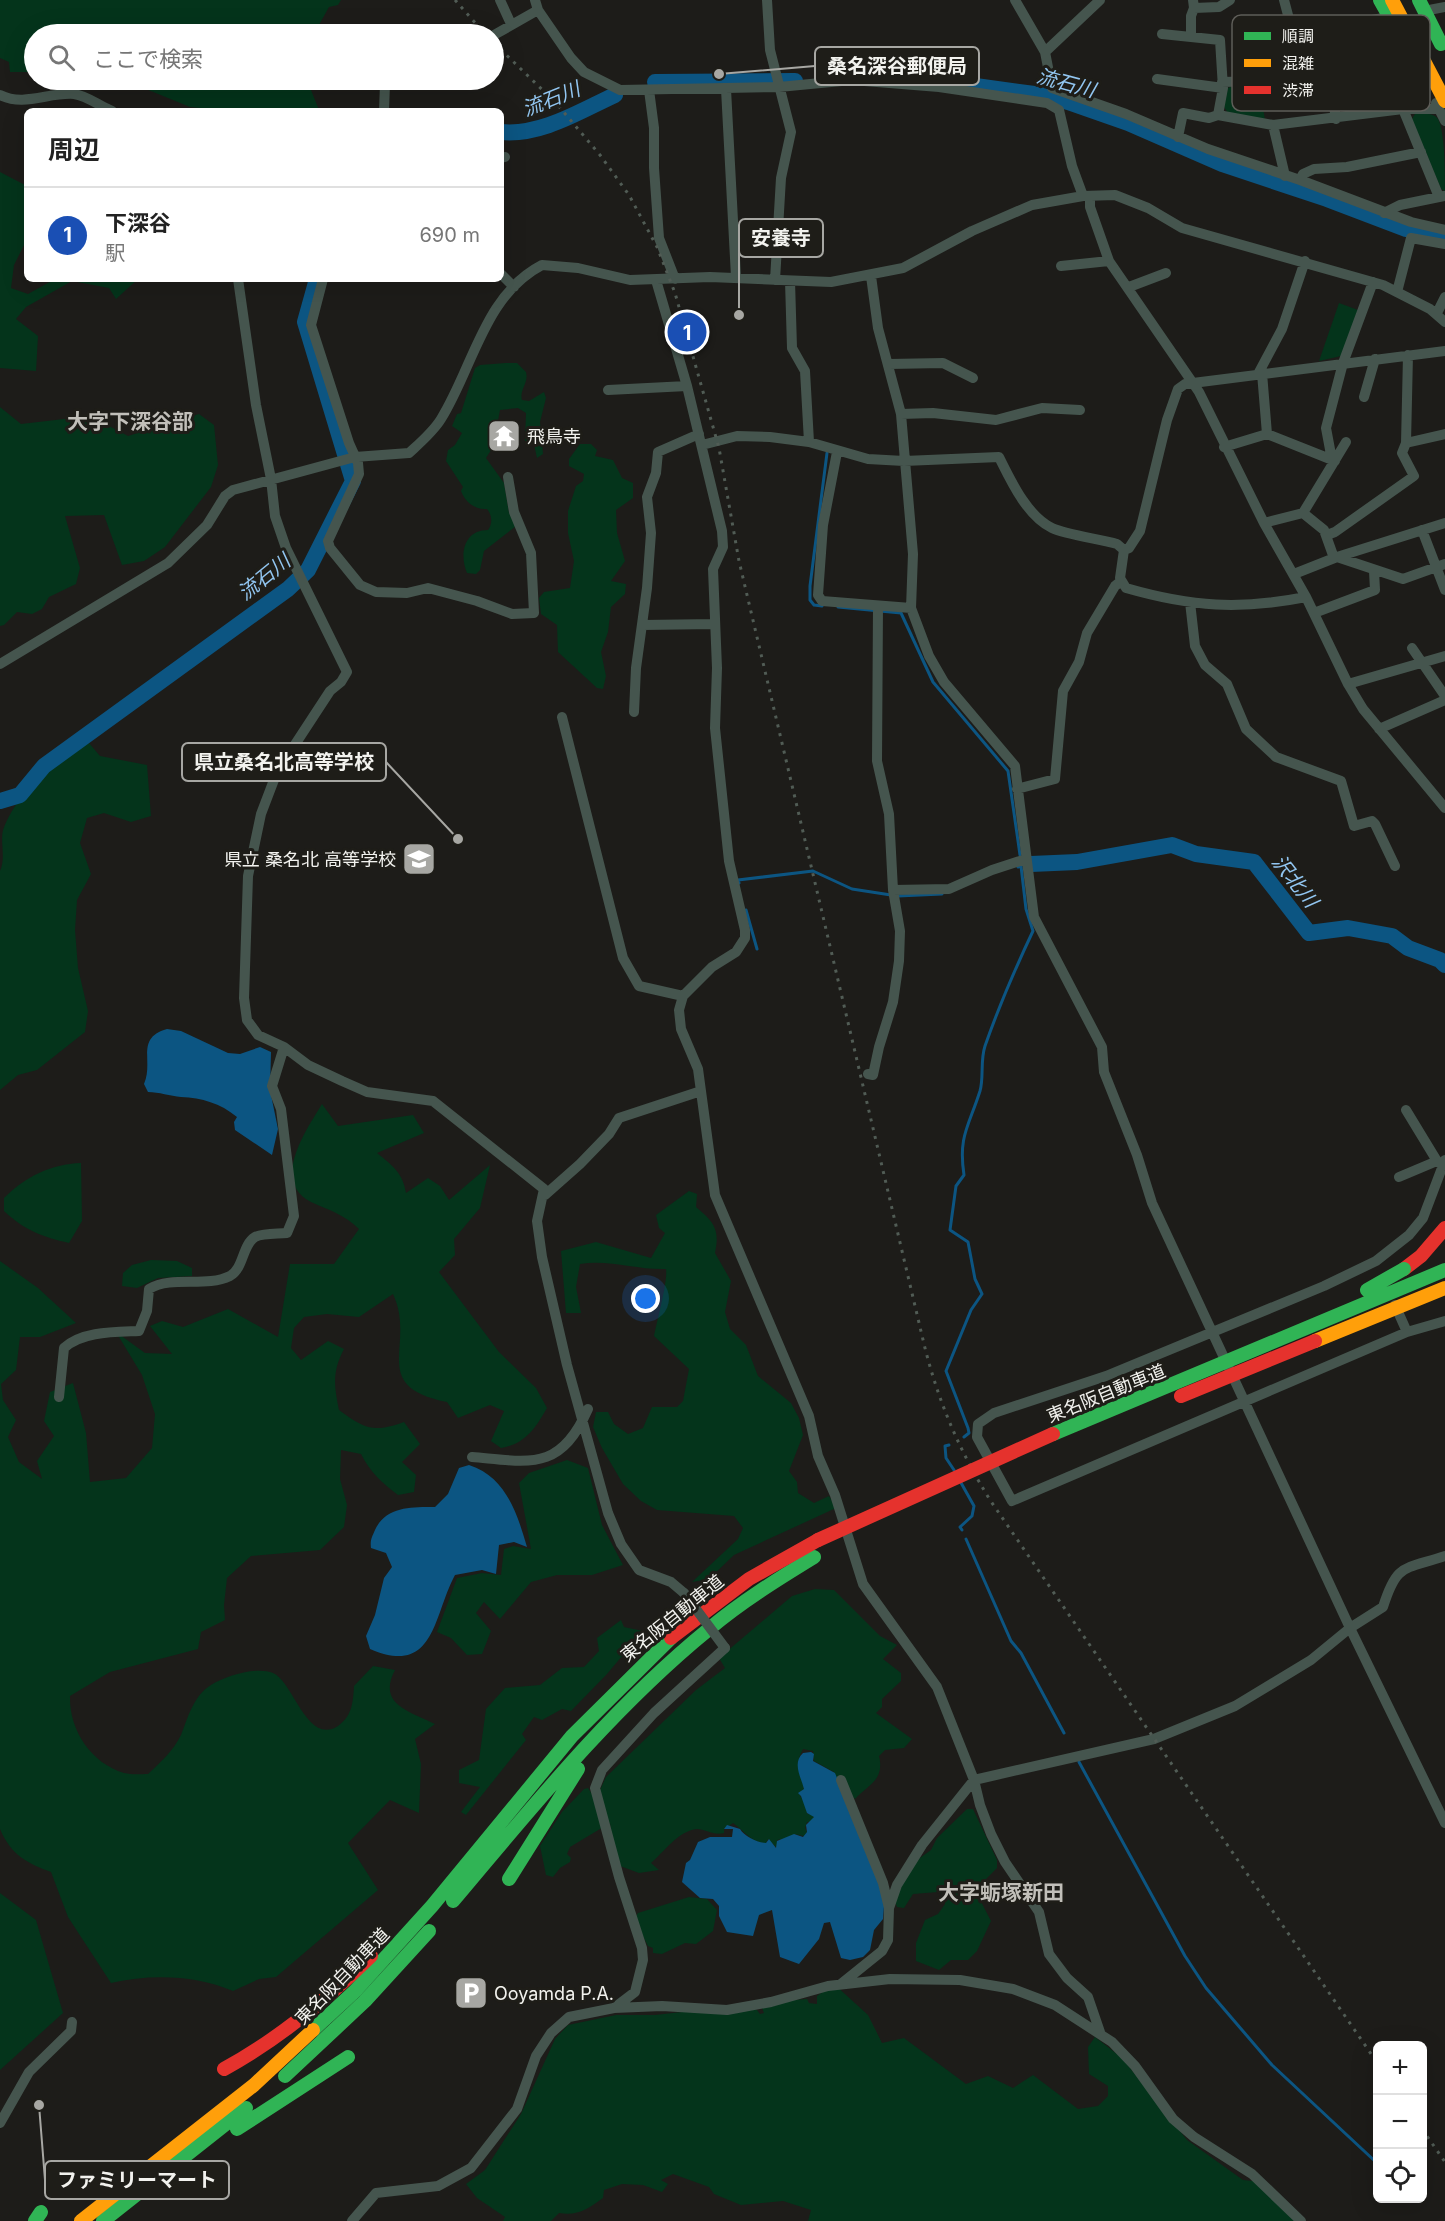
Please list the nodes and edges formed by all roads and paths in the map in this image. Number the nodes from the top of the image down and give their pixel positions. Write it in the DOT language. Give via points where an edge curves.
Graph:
graph roads {
  1 [pos="500,0"];
  2 [pos="766,0"];
  3 [pos="1015,0"];
  4 [pos="1100,0"];
  5 [pos="1230,0"];
  6 [pos="1284,0"];
  7 [pos="1380,0"];
  8 [pos="1392,0"];
  9 [pos="1404,0"];
  10 [pos="1193,4"];
  11 [pos="537,5"];
  12 [pos="1421,5"];
  13 [pos="1445,7"];
  14 [pos="1288,15"];
  15 [pos="1388,15"];
  16 [pos="1403,15"];
  17 [pos="1412,15"];
  18 [pos="511,24"];
  19 [pos="504,29"];
  20 [pos="1162,34"];
  21 [pos="1191,36"];
  22 [pos="1045,52"];
  23 [pos="1430,52"];
  24 [pos="1445,78"];
  25 [pos="1157,79"];
  26 [pos="778,83"];
  27 [pos="1232,84"];
  28 [pos="1222,85"];
  29 [pos="726,88"];
  30 [pos="385,90"];
  31 [pos="649,90"];
  32 [pos="0,95"];
  33 [pos="1054,98"];
  34 [pos="1442,105"];
  35 [pos="105,108"];
  36 [pos="384,108"];
  37 [pos="1334,111"];
  38 [pos="1377,111"];
  39 [pos="1404,111"];
  40 [pos="1218,115"];
  41 [pos="1336,119"];
  42 [pos="1445,121"];
  43 [pos="1273,125"];
  44 [pos="1178,137"];
  45 [pos="1421,152"];
  46 [pos="1285,176"];
  47 [pos="1300,180"];
  48 [pos="1087,196"];
  49 [pos="1442,197"];
  50 [pos="1384,213"];
  51 [pos="1445,230"];
  52 [pos="1445,244"];
  53 [pos="1109,261"];
  54 [pos="1305,261"];
  55 [pos="1061,266"];
  56 [pos="1166,273"];
  57 [pos="871,276"];
  58 [pos="504,277"];
  59 [pos="736,277"];
  60 [pos="675,279"];
  61 [pos="656,280"];
  62 [pos="774,280"];
  63 [pos="790,281"];
  64 [pos="238,282"];
  65 [pos="322,282"];
  66 [pos="1373,282"];
  67 [pos="514,287"];
  68 [pos="1129,288"];
  69 [pos="1397,291"];
  70 [pos="1445,297"];
  71 [pos="1441,318"];
  72 [pos="1445,351"];
  73 [pos="1408,355"];
  74 [pos="1375,359"];
  75 [pos="1343,363"];
  76 [pos="889,364"];
  77 [pos="1260,373"];
  78 [pos="972,378"];
  79 [pos="1191,382"];
  80 [pos="687,387"];
  81 [pos="608,390"];
  82 [pos="1364,397"];
  83 [pos="1080,411"];
  84 [pos="901,414"];
  85 [pos="1267,434"];
  86 [pos="1445,434"];
  87 [pos="700,439"];
  88 [pos="809,442"];
  89 [pos="1346,442"];
  90 [pos="1406,443"];
  91 [pos="1224,447"];
  92 [pos="837,452"];
  93 [pos="355,457"];
  94 [pos="1333,460"];
  95 [pos="904,461"];
  96 [pos="508,477"];
  97 [pos="271,479"];
  98 [pos="1303,513"];
  99 [pos="1264,523"];
  100 [pos="1445,523"];
  101 [pos="1422,530"];
  102 [pos="1327,535"];
  103 [pos="1124,550"];
  104 [pos="1336,557"];
  105 [pos="1441,566"];
  106 [pos="1374,571"];
  107 [pos="1294,574"];
  108 [pos="1120,582"];
  109 [pos="1445,590"];
  110 [pos="1306,597"];
  111 [pos="1190,602"];
  112 [pos="878,606"];
  113 [pos="912,608"];
  114 [pos="1314,613"];
  115 [pos="715,624"];
  116 [pos="642,625"];
  117 [pos="1412,648"];
  118 [pos="1445,656"];
  119 [pos="0,664"];
  120 [pos="1422,664"];
  121 [pos="1348,684"];
  122 [pos="1445,698"];
  123 [pos="634,712"];
  124 [pos="561,717"];
  125 [pos="1379,729"];
  126 [pos="1017,789"];
  127 [pos="1445,808"];
  128 [pos="1026,859"];
  129 [pos="1395,866"];
  130 [pos="893,890"];
  131 [pos="683,996"];
  132 [pos="284,1047"];
  133 [pos="868,1074"];
  134 [pos="700,1091"];
  135 [pos="1406,1110"];
  136 [pos="1442,1162"];
  137 [pos="1398,1177"];
  138 [pos="545,1195"];
  139 [pos="1445,1228"];
  140 [pos="1376,1261"];
  141 [pos="1445,1270"];
  142 [pos="1445,1288"];
  143 [pos="1445,1300"];
  144 [pos="1445,1321"];
  145 [pos="1213,1331"];
  146 [pos="1407,1332"];
  147 [pos="1227,1378"];
  148 [pos="1185,1380"];
  149 [pos="60,1397"];
  150 [pos="1245,1400"];
  151 [pos="588,1409"];
  152 [pos="583,1422"];
  153 [pos="472,1457"];
  154 [pos="821,1546"];
  155 [pos="1445,1556"];
  156 [pos="1350,1628"];
  157 [pos="675,1655"];
  158 [pos="841,1780"];
  159 [pos="974,1780"];
  160 [pos="1445,1823"];
  161 [pos="477,1851"];
  162 [pos="509,1880"];
  163 [pos="889,1908"];
  164 [pos="840,1984"];
  165 [pos="614,2008"];
  166 [pos="72,2022"];
  167 [pos="1100,2032"];
  168 [pos="348,2057"];
  169 [pos="224,2069"];
  170 [pos="0,2123"];
  171 [pos="175,2166"];
  172 [pos="81,2221"];
  173 [pos="104,2221"];
  174 [pos="352,2221"];
  175 [pos="1301,2221"];
  1 -- 18 [label="street"];
  2 -- 26 [label="street" via="770,50"];
  3 -- 22 [label="street"];
  4 -- 22 [label="street"];
  5 -- 10 [label="street" via="1219,7"];
  6 -- 14 [label="street"];
  7 -- 15 [label="main road"];
  8 -- 16 [label="main road"];
  9 -- 17 [label="main road"];
  10 -- 21 [label="street"];
  11 -- 18 [label="street"];
  11 -- 31 [label="street" via="584,72 620,90"];
  12 -- 13 [label="street"];
  18 -- 19 [label="street"];
  20 -- 21 [label="street"];
  21 -- 28 [label="street" via="1220,40"];
  22 -- 33 [label="street"];
  23 -- 24 [label="main road"];
  23 -- 34 [label="main road"];
  25 -- 28 [label="street"];
  26 -- 29 [label="street"];
  26 -- 33 [label="street" via="852,80"];
  26 -- 62 [label="street" via="791,132 781,178"];
  27 -- 28 [label="street"];
  28 -- 40 [label="street"];
  29 -- 31 [label="street"];
  29 -- 59 [label="street"];
  30 -- 36 [label="street"];
  31 -- 60 [label="street" via="659,238"];
  32 -- 35 [label="street" via="9,99 38,99 73,94"];
  33 -- 44 [label="street" via="1126,114"];
  33 -- 48 [label="street" via="1072,166"];
  34 -- 42 [label="street"];
  37 -- 41 [label="street"];
  38 -- 41 [label="street"];
  39 -- 45 [label="street"];
  40 -- 43 [label="street"];
  40 -- 44 [label="street" via="1209,118 1183,113"];
  41 -- 43 [label="street"];
  43 -- 46 [label="street"];
  44 -- 46 [label="street"];
  45 -- 47 [label="street" via="1347,167 1314,169"];
  45 -- 49 [label="street"];
  46 -- 47 [label="street"];
  47 -- 50 [label="street"];
  48 -- 53 [label="street"];
  48 -- 54 [label="street" via="1115,195 1216,240"];
  48 -- 57 [label="street" via="1024,208 952,240 920,261"];
  49 -- 50 [label="street" via="1400,205"];
  50 -- 51 [label="street"];
  52 -- 69 [label="street" via="1411,238"];
  53 -- 55 [label="street"];
  53 -- 68 [label="street"];
  54 -- 66 [label="street"];
  54 -- 77 [label="street" via="1282,329"];
  56 -- 68 [label="street"];
  57 -- 63 [label="street" via="831,282"];
  57 -- 76 [label="street" via="878,328"];
  58 -- 67 [label="street"];
  59 -- 60 [label="street"];
  59 -- 62 [label="street"];
  60 -- 61 [label="street"];
  61 -- 67 [label="street" via="630,280 549,264 536,268"];
  61 -- 80 [label="street"];
  62 -- 63 [label="street"];
  63 -- 88 [label="street" via="792,348 805,371"];
  64 -- 97 [label="street"];
  65 -- 93 [label="street" via="311,325"];
  66 -- 69 [label="street"];
  66 -- 75 [label="street"];
  67 -- 93 [label="street" via="499,303 449,405 427,437 410,453"];
  68 -- 79 [label="street"];
  69 -- 71 [label="street"];
  70 -- 71 [label="street"];
  72 -- 73 [label="street"];
  73 -- 74 [label="street"];
  73 -- 90 [label="street"];
  74 -- 75 [label="street"];
  74 -- 82 [label="street"];
  75 -- 77 [label="street"];
  75 -- 94 [label="street" via="1326,428"];
  76 -- 78 [label="street" via="942,363"];
  76 -- 84 [label="street"];
  77 -- 79 [label="street"];
  77 -- 85 [label="street"];
  79 -- 91 [label="street"];
  79 -- 103 [label="street" via="1178,389 1173,401 1142,525"];
  80 -- 81 [label="street"];
  80 -- 87 [label="street"];
  83 -- 84 [label="street" via="1042,408 996,420 933,413"];
  84 -- 95 [label="street"];
  85 -- 91 [label="street"];
  85 -- 94 [label="street"];
  86 -- 90 [label="street"];
  87 -- 88 [label="street" via="736,436"];
  87 -- 115 [label="street" via="722,531 723,547 713,569"];
  87 -- 116 [label="street" via="658,452 656,473 647,497 651,533"];
  88 -- 92 [label="street"];
  89 -- 94 [label="street"];
  90 -- 102 [label="street" via="1402,453 1413,476"];
  91 -- 99 [label="street"];
  92 -- 95 [label="street"];
  92 -- 112 [label="street" via="823,525 818,595 822,601"];
  93 -- 96 [label="street" via="359,474 356,487 328,541 360,585 376,592 407,593 428,588 512,614 534,613 531,553 514,512"];
  93 -- 97 [label="street"];
  94 -- 98 [label="street"];
  95 -- 103 [label="street" via="999,457 1010,480 1043,522 1054,530 1117,544"];
  95 -- 113 [label="street" via="913,554"];
  97 -- 119 [label="street" via="233,490 207,525 168,564"];
  97 -- 132 [label="street" via="275,516 286,548 347,672 330,691 270,785 248,876 245,1011 250,1027 258,1035"];
  98 -- 99 [label="street"];
  98 -- 102 [label="street"];
  99 -- 107 [label="street"];
  100 -- 101 [label="street"];
  101 -- 104 [label="street"];
  101 -- 105 [label="street"];
  102 -- 104 [label="street"];
  103 -- 108 [label="street"];
  104 -- 106 [label="street"];
  104 -- 107 [label="street"];
  105 -- 106 [label="street" via="1403,579"];
  105 -- 109 [label="street"];
  106 -- 114 [label="street" via="1375,590"];
  107 -- 110 [label="street"];
  108 -- 111 [label="street" via="1126,588"];
  108 -- 126 [label="street" via="1087,633 1063,691 1055,779"];
  110 -- 111 [label="street" via="1236,607"];
  110 -- 114 [label="street"];
  111 -- 129 [label="street" via="1195,646 1205,665 1227,684 1246,729 1276,757 1341,781 1354,826 1372,821"];
  112 -- 113 [label="street"];
  112 -- 130 [label="street" via="877,761 890,814"];
  113 -- 126 [label="street" via="929,656 944,682 1015,766"];
  114 -- 121 [label="street"];
  115 -- 116 [label="street"];
  115 -- 131 [label="street" via="715,728 729,861 745,938 736,952 712,967"];
  116 -- 123 [label="street"];
  117 -- 120 [label="street"];
  118 -- 120 [label="street"];
  120 -- 121 [label="street"];
  120 -- 122 [label="street"];
  121 -- 125 [label="street"];
  122 -- 125 [label="street"];
  124 -- 131 [label="street" via="622,958 639,986"];
  125 -- 127 [label="street"];
  126 -- 128 [label="street"];
  128 -- 130 [label="street" via="949,890"];
  128 -- 145 [label="street" via="1034,917 1102,1047 1104,1072 1152,1203"];
  130 -- 133 [label="street" via="900,931 898,971 889,1021 873,1075"];
  131 -- 134 [label="street" via="679,1010 681,1029 698,1069"];
  132 -- 138 [label="street" via="308,1065 367,1092 433,1101 539,1184"];
  132 -- 149 [label="street" via="272,1086 281,1109 294,1216 287,1233 257,1236 230,1276 159,1283 149,1289 147,1311 139,1331 71,1341 64,1348"];
  134 -- 138 [label="street" via="619,1118 609,1134"];
  134 -- 159 [label="street" via="715,1195 809,1416 818,1456 836,1495 863,1584 937,1688"];
  135 -- 136 [label="street"];
  136 -- 137 [label="street"];
  136 -- 140 [label="street" via="1423,1218 1409,1235"];
  138 -- 152 [label="street" via="538,1215 539,1236"];
  139 -- 148 [label="main road, bridge" via="1421,1256 1388,1281"];
  140 -- 145 [label="street"];
  140 -- 146 [label="street"];
  141 -- 148 [label="main road, 東名阪自動車道, bridge"];
  142 -- 147 [label="main road, 東名阪自動車道, bridge"];
  143 -- 147 [label="main road, bridge" via="1261,1371"];
  144 -- 146 [label="street"];
  145 -- 150 [label="street"];
  145 -- 150 [label="street" via="1106,1376 994,1413 978,1424 977,1437 1012,1501"];
  146 -- 150 [label="street"];
  147 -- 154 [label="main road, 東名阪自動車道, bridge"];
  148 -- 154 [label="main road, 東名阪自動車道, bridge" via="982,1464"];
  150 -- 156 [label="street"];
  151 -- 152 [label="street"];
  152 -- 153 [label="street" via="560,1450 540,1460 506,1462"];
  152 -- 165 [label="street, bridge" via="621,1544 639,1570 671,1582 684,1593 725,1648 654,1713 602,1770 595,1788 642,1948 635,1992"];
  154 -- 157 [label="main road, 東名阪自動車道"];
  154 -- 161 [label="main road, 東名阪自動車道" via="749,1579 664,1643 579,1729"];
  155 -- 156 [label="street" via="1396,1574 1383,1607"];
  156 -- 159 [label="street" via="1266,1689 1162,1736"];
  156 -- 160 [label="street"];
  157 -- 162 [label="main road" via="587,1756"];
  157 -- 171 [label="main road, 東名阪自動車道" via="585,1746 365,2001 314,2051"];
  158 -- 163 [label="street" via="883,1883"];
  159 -- 163 [label="street" via="922,1845 897,1885"];
  159 -- 167 [label="street" via="991,1834 1039,1912 1049,1954 1088,1997"];
  161 -- 169 [label="main road" via="297,2024 258,2052"];
  161 -- 172 [label="main road, 東名阪自動車道" via="393,1951 303,2042"];
  163 -- 164 [label="street" via="885,1946"];
  164 -- 165 [label="street" via="727,2010"];
  164 -- 167 [label="street" via="890,1979 960,1980 1013,1989 1055,2005"];
  165 -- 174 [label="street" via="569,2017 552,2033 536,2056 517,2109 471,2168 438,2186 376,2193"];
  166 -- 170 [label="street" via="71,2031 29,2072"];
  167 -- 175 [label="street" via="1135,2066 1173,2120 1252,2174"];
  168 -- 171 [label="main road" via="196,2157"];
  171 -- 173 [label="main road, 東名阪自動車道"];
}
